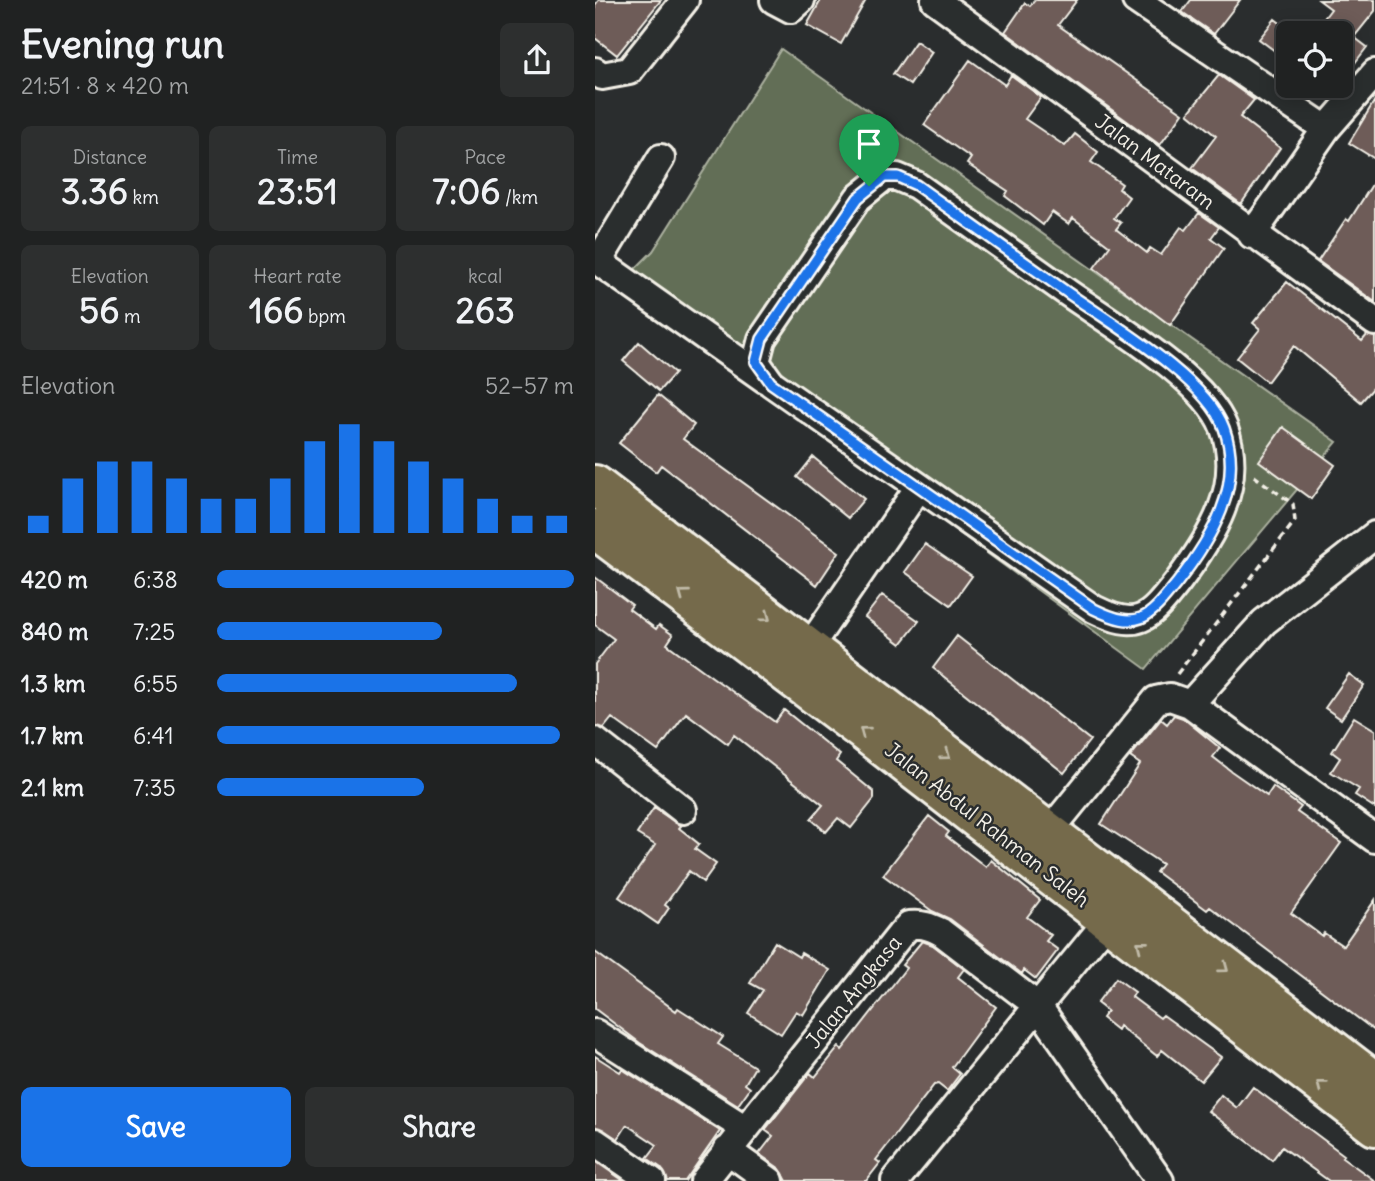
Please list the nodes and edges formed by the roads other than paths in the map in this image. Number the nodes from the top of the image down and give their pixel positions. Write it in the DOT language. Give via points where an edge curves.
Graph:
graph roads {
  1 [pos="685,0"];
  2 [pos="774,0"];
  3 [pos="801,0"];
  4 [pos="935,0"];
  5 [pos="1136,0"];
  6 [pos="595,71"];
  7 [pos="1375,73"];
  8 [pos="1326,130"];
  9 [pos="661,158"];
  10 [pos="1252,235"];
  11 [pos="1375,323"];
  12 [pos="771,383"];
  13 [pos="595,485"];
  14 [pos="919,487"];
  15 [pos="612,527"];
  16 [pos="1375,535"];
  17 [pos="808,649"];
  18 [pos="1190,704"];
  19 [pos="595,741"];
  20 [pos="684,810"];
  21 [pos="1048,833"];
  22 [pos="1375,839"];
  23 [pos="1109,919"];
  24 [pos="1245,1005"];
  25 [pos="1038,1006"];
  26 [pos="595,1032"];
  27 [pos="1375,1082"];
  28 [pos="1375,1126"];
  29 [pos="744,1128"];
  30 [pos="595,1142"];
  31 [pos="727,1150"];
  32 [pos="652,1181"];
  33 [pos="704,1181"];
  34 [pos="770,1181"];
  35 [pos="895,1181"];
  36 [pos="1160,1181"];
  1 -- 6 [label="street" via="629,71 602,76"];
  2 -- 3 [label="street" via="791,9"];
  4 -- 10 [label="street, Jalan Mataram"];
  5 -- 8 [label="street"];
  7 -- 8 [label="street"];
  8 -- 10 [label="street"];
  9 -- 12 [label="street" via="601,257 603,265"];
  10 -- 11 [label="street, Jalan Mataram"];
  12 -- 14 [label="street"];
  12 -- 14 [label="street" via="756,362 762,339 858,198 884,177 898,177 916,185 1166,362 1210,402 1224,427 1231,459 1228,496 1207,541 1162,602 1141,620 1120,622 1094,609"];
  13 -- 15 [label="highway, Jalan Abdul Rahman Saleh"];
  14 -- 17 [label="street"];
  15 -- 17 [label="highway, Jalan Abdul Rahman Saleh, one-way"];
  23 -- 15 [label="highway, Jalan Abdul Rahman Saleh, one-way"];
  16 -- 18 [label="street" via="1265,622"];
  17 -- 21 [label="highway, Jalan Abdul Rahman Saleh, one-way"];
  18 -- 21 [label="street" via="1170,697 1156,701"];
  18 -- 22 [label="street"];
  19 -- 20 [label="street"];
  21 -- 24 [label="highway, Jalan Abdul Rahman Saleh, one-way"];
  24 -- 23 [label="highway, Jalan Abdul Rahman Saleh, one-way"];
  23 -- 25 [label="street"];
  24 -- 27 [label="highway, Jalan Abdul Rahman Saleh"];
  28 -- 24 [label="highway, Jalan Abdul Rahman Saleh, one-way"];
  25 -- 29 [label="street, Jalan Angkasa" via="941,932 928,925 909,925"];
  25 -- 35 [label="street"];
  25 -- 36 [label="street, Jalan Angkasa"];
  26 -- 29 [label="street"];
  29 -- 31 [label="street, Jalan Angkasa"];
  30 -- 32 [label="street"];
  31 -- 33 [label="street, Jalan Angkasa"];
  31 -- 34 [label="street"];
}
